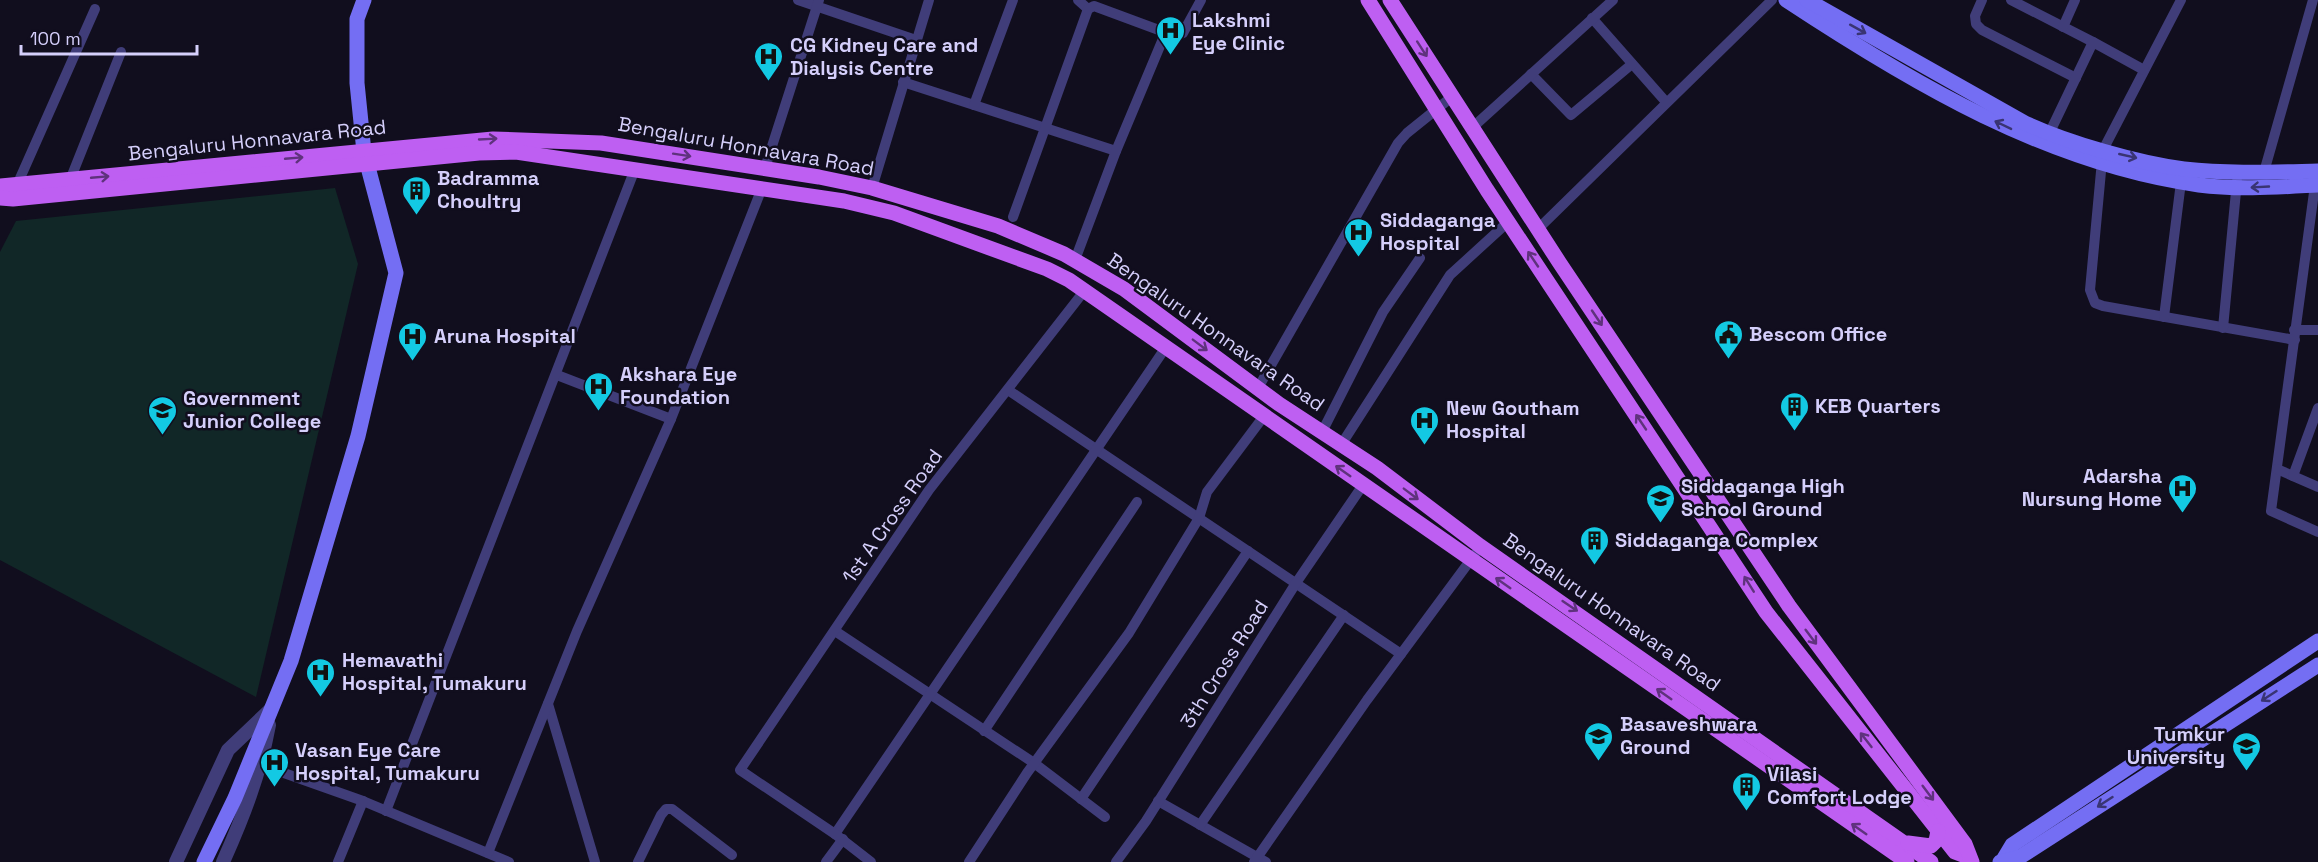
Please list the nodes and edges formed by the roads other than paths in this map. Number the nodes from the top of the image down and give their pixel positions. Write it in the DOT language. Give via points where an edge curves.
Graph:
graph roads {
  1 [pos="364,0"];
  2 [pos="798,0"];
  3 [pos="929,0"];
  4 [pos="1013,0"];
  5 [pos="1078,0"];
  6 [pos="1201,0"];
  7 [pos="1368,0"];
  8 [pos="1390,0"];
  9 [pos="1613,0"];
  10 [pos="1772,0"];
  11 [pos="1786,0"];
  12 [pos="1807,0"];
  13 [pos="1982,0"];
  14 [pos="2011,0"];
  15 [pos="2075,0"];
  16 [pos="2181,0"];
  17 [pos="2313,0"];
  18 [pos="818,3"];
  19 [pos="95,9"];
  20 [pos="1088,9"];
  21 [pos="1592,18"];
  22 [pos="2063,27"];
  23 [pos="1165,34"];
  24 [pos="916,40"];
  25 [pos="2093,42"];
  26 [pos="121,52"];
  27 [pos="1632,64"];
  28 [pos="2144,70"];
  29 [pos="1531,74"];
  30 [pos="2076,78"];
  31 [pos="903,82"];
  32 [pos="1453,96"];
  33 [pos="1665,102"];
  34 [pos="974,105"];
  35 [pos="1437,109"];
  36 [pos="1044,127"];
  37 [pos="1473,127"];
  38 [pos="2049,134"];
  39 [pos="1116,151"];
  40 [pos="2102,156"];
  41 [pos="366,158"];
  42 [pos="765,168"];
  43 [pos="635,169"];
  44 [pos="2238,172"];
  45 [pos="2264,172"];
  46 [pos="70,180"];
  47 [pos="2317,180"];
  48 [pos="2181,182"];
  49 [pos="17,185"];
  50 [pos="0,186"];
  51 [pos="762,188"];
  52 [pos="2237,188"];
  53 [pos="872,189"];
  54 [pos="0,198"];
  55 [pos="1013,217"];
  56 [pos="1508,222"];
  57 [pos="1539,228"];
  58 [pos="1420,258"];
  59 [pos="1075,260"];
  60 [pos="1086,290"];
  61 [pos="2164,317"];
  62 [pos="2223,328"];
  63 [pos="2318,330"];
  64 [pos="2294,335"];
  65 [pos="1166,347"];
  66 [pos="557,375"];
  67 [pos="1258,388"];
  68 [pos="1008,390"];
  69 [pos="2318,408"];
  70 [pos="1264,416"];
  71 [pos="671,419"];
  72 [pos="1322,432"];
  73 [pos="1341,445"];
  74 [pos="1096,449"];
  75 [pos="2277,469"];
  76 [pos="2293,476"];
  77 [pos="1363,485"];
  78 [pos="2318,487"];
  79 [pos="1137,502"];
  80 [pos="1199,518"];
  81 [pos="2318,531"];
  82 [pos="1480,546"];
  83 [pos="1248,551"];
  84 [pos="1470,560"];
  85 [pos="1296,583"];
  86 [pos="1344,615"];
  87 [pos="835,631"];
  88 [pos="2318,641"];
  89 [pos="1401,654"];
  90 [pos="2318,665"];
  91 [pos="930,696"];
  92 [pos="548,704"];
  93 [pos="271,709"];
  94 [pos="984,731"];
  95 [pos="256,763"];
  96 [pos="1034,763"];
  97 [pos="1081,799"];
  98 [pos="363,801"];
  99 [pos="1158,801"];
  100 [pos="386,811"];
  101 [pos="1105,818"];
  102 [pos="1200,825"];
  103 [pos="1938,831"];
  104 [pos="839,837"];
  105 [pos="1902,842"];
  106 [pos="732,855"];
  107 [pos="498,859"];
  108 [pos="1970,859"];
  109 [pos="1260,860"];
  110 [pos="2001,861"];
  111 [pos="176,862"];
  112 [pos="204,862"];
  113 [pos="223,862"];
  114 [pos="338,862"];
  115 [pos="596,862"];
  116 [pos="638,862"];
  117 [pos="826,862"];
  118 [pos="871,862"];
  119 [pos="969,862"];
  120 [pos="1116,862"];
  121 [pos="1907,862"];
  122 [pos="1931,862"];
  1 -- 41 [label="main road" via="357,19 357,83"];
  2 -- 18 [label="street"];
  3 -- 24 [label="street"];
  4 -- 34 [label="street"];
  5 -- 20 [label="street"];
  6 -- 23 [label="street" via="1183,33"];
  7 -- 35 [label="main road"];
  8 -- 32 [label="main road, one-way"];
  9 -- 21 [label="street"];
  10 -- 33 [label="street"];
  40 -- 11 [label="main road, one-way" via="2039,141 1976,112"];
  12 -- 38 [label="main road, one-way"];
  13 -- 30 [label="street" via="1975,16 1982,30"];
  14 -- 22 [label="street"];
  15 -- 22 [label="street"];
  16 -- 28 [label="street"];
  17 -- 45 [label="street"];
  18 -- 24 [label="street"];
  18 -- 42 [label="street"];
  19 -- 49 [label="street"];
  20 -- 23 [label="street" via="1094,6"];
  20 -- 36 [label="street"];
  21 -- 27 [label="street"];
  21 -- 29 [label="street"];
  22 -- 25 [label="street"];
  23 -- 39 [label="street"];
  24 -- 31 [label="street"];
  25 -- 28 [label="street"];
  25 -- 30 [label="street"];
  26 -- 46 [label="street"];
  27 -- 29 [label="street" via="1571,115"];
  27 -- 33 [label="street"];
  28 -- 40 [label="street"];
  29 -- 37 [label="street"];
  30 -- 38 [label="street"];
  31 -- 34 [label="street"];
  31 -- 53 [label="street"];
  32 -- 35 [label="street"];
  32 -- 37 [label="main road"];
  33 -- 57 [label="street"];
  34 -- 36 [label="street"];
  35 -- 56 [label="main road"];
  35 -- 67 [label="street" via="1398,143"];
  36 -- 39 [label="street"];
  36 -- 55 [label="street"];
  37 -- 57 [label="main road"];
  38 -- 40 [label="main road"];
  39 -- 59 [label="street"];
  40 -- 44 [label="main road, one-way" via="2182,169"];
  40 -- 48 [label="main road"];
  40 -- 61 [label="street" via="2090,290 2095,303"];
  41 -- 42 [label="main road, Bengaluru Honnavara Road, one-way" via="493,139 601,143"];
  41 -- 43 [label="main road, Bengaluru Honnavara Road" via="516,152"];
  46 -- 41 [label="main road, Bengaluru Honnavara Road, one-way"];
  41 -- 54 [label="main road, Bengaluru Honnavara Road"];
  41 -- 93 [label="main road" via="396,273 327,547 291,661"];
  42 -- 53 [label="main road, Bengaluru Honnavara Road"];
  43 -- 51 [label="main road, Bengaluru Honnavara Road"];
  43 -- 66 [label="street"];
  44 -- 45 [label="main road"];
  44 -- 52 [label="street"];
  45 -- 47 [label="main road"];
  46 -- 49 [label="main road, Bengaluru Honnavara Road"];
  47 -- 52 [label="main road, one-way"];
  47 -- 64 [label="street"];
  48 -- 52 [label="main road"];
  48 -- 61 [label="street"];
  49 -- 50 [label="main road, Bengaluru Honnavara Road"];
  51 -- 60 [label="main road, Bengaluru Honnavara Road" via="894,213 1047,268"];
  51 -- 71 [label="street"];
  52 -- 62 [label="street"];
  53 -- 59 [label="main road, Bengaluru Honnavara Road" via="998,226"];
  56 -- 73 [label="street" via="1450,274"];
  103 -- 56 [label="main road, one-way" via="1766,612"];
  57 -- 108 [label="main road, one-way" via="1789,606 1965,844"];
  58 -- 72 [label="street" via="1383,312"];
  59 -- 67 [label="main road, Bengaluru Honnavara Road, one-way" via="1124,289"];
  60 -- 65 [label="main road, Bengaluru Honnavara Road"];
  60 -- 68 [label="street, 1st A Cross Road"];
  61 -- 62 [label="street"];
  62 -- 64 [label="street"];
  63 -- 64 [label="street"];
  64 -- 75 [label="street"];
  65 -- 70 [label="main road, Bengaluru Honnavara Road"];
  65 -- 74 [label="street"];
  66 -- 71 [label="street"];
  66 -- 100 [label="street"];
  67 -- 72 [label="main road, Bengaluru Honnavara Road"];
  68 -- 74 [label="street"];
  68 -- 87 [label="street, 1st A Cross Road" via="930,490"];
  69 -- 76 [label="street"];
  77 -- 70 [label="main road, Bengaluru Honnavara Road, one-way"];
  70 -- 80 [label="street" via="1208,492"];
  71 -- 92 [label="street"];
  72 -- 73 [label="main road, Bengaluru Honnavara Road"];
  73 -- 82 [label="main road, Bengaluru Honnavara Road, one-way"];
  74 -- 80 [label="street"];
  74 -- 91 [label="street"];
  75 -- 76 [label="street"];
  75 -- 81 [label="street" via="2271,511"];
  76 -- 78 [label="street"];
  77 -- 84 [label="main road, Bengaluru Honnavara Road"];
  77 -- 85 [label="street, 3th Cross Road"];
  79 -- 94 [label="street"];
  80 -- 83 [label="street"];
  80 -- 96 [label="street" via="1129,633"];
  82 -- 84 [label="street"];
  82 -- 105 [label="main road, Bengaluru Honnavara Road, one-way"];
  83 -- 85 [label="street"];
  83 -- 97 [label="street"];
  84 -- 89 [label="street"];
  121 -- 84 [label="main road, Bengaluru Honnavara Road, one-way"];
  85 -- 86 [label="street"];
  85 -- 99 [label="street, 3th Cross Road"];
  86 -- 89 [label="street"];
  86 -- 102 [label="street"];
  87 -- 91 [label="street"];
  87 -- 104 [label="street, 1st A Cross Road" via="740,770"];
  88 -- 110 [label="main road" via="2012,845"];
  89 -- 109 [label="street"];
  90 -- 110 [label="main road, one-way" via="2020,857"];
  91 -- 94 [label="street"];
  91 -- 104 [label="street"];
  92 -- 107 [label="street"];
  92 -- 115 [label="street"];
  93 -- 95 [label="main road"];
  93 -- 111 [label="street" via="228,750"];
  94 -- 96 [label="street"];
  95 -- 98 [label="street"];
  95 -- 112 [label="main road"];
  95 -- 113 [label="street" via="247,809"];
  96 -- 97 [label="street"];
  96 -- 119 [label="street"];
  97 -- 101 [label="street"];
  98 -- 100 [label="street"];
  98 -- 114 [label="street"];
  99 -- 102 [label="street"];
  99 -- 120 [label="street, 3th Cross Road"];
  100 -- 107 [label="street"];
  102 -- 109 [label="street"];
  103 -- 105 [label="main road" via="1930,846"];
  103 -- 108 [label="main road" via="1955,852"];
  104 -- 117 [label="street"];
  104 -- 118 [label="street"];
  105 -- 122 [label="main road, Bengaluru Honnavara Road"];
  106 -- 116 [label="street" via="672,809 666,809"];
}
